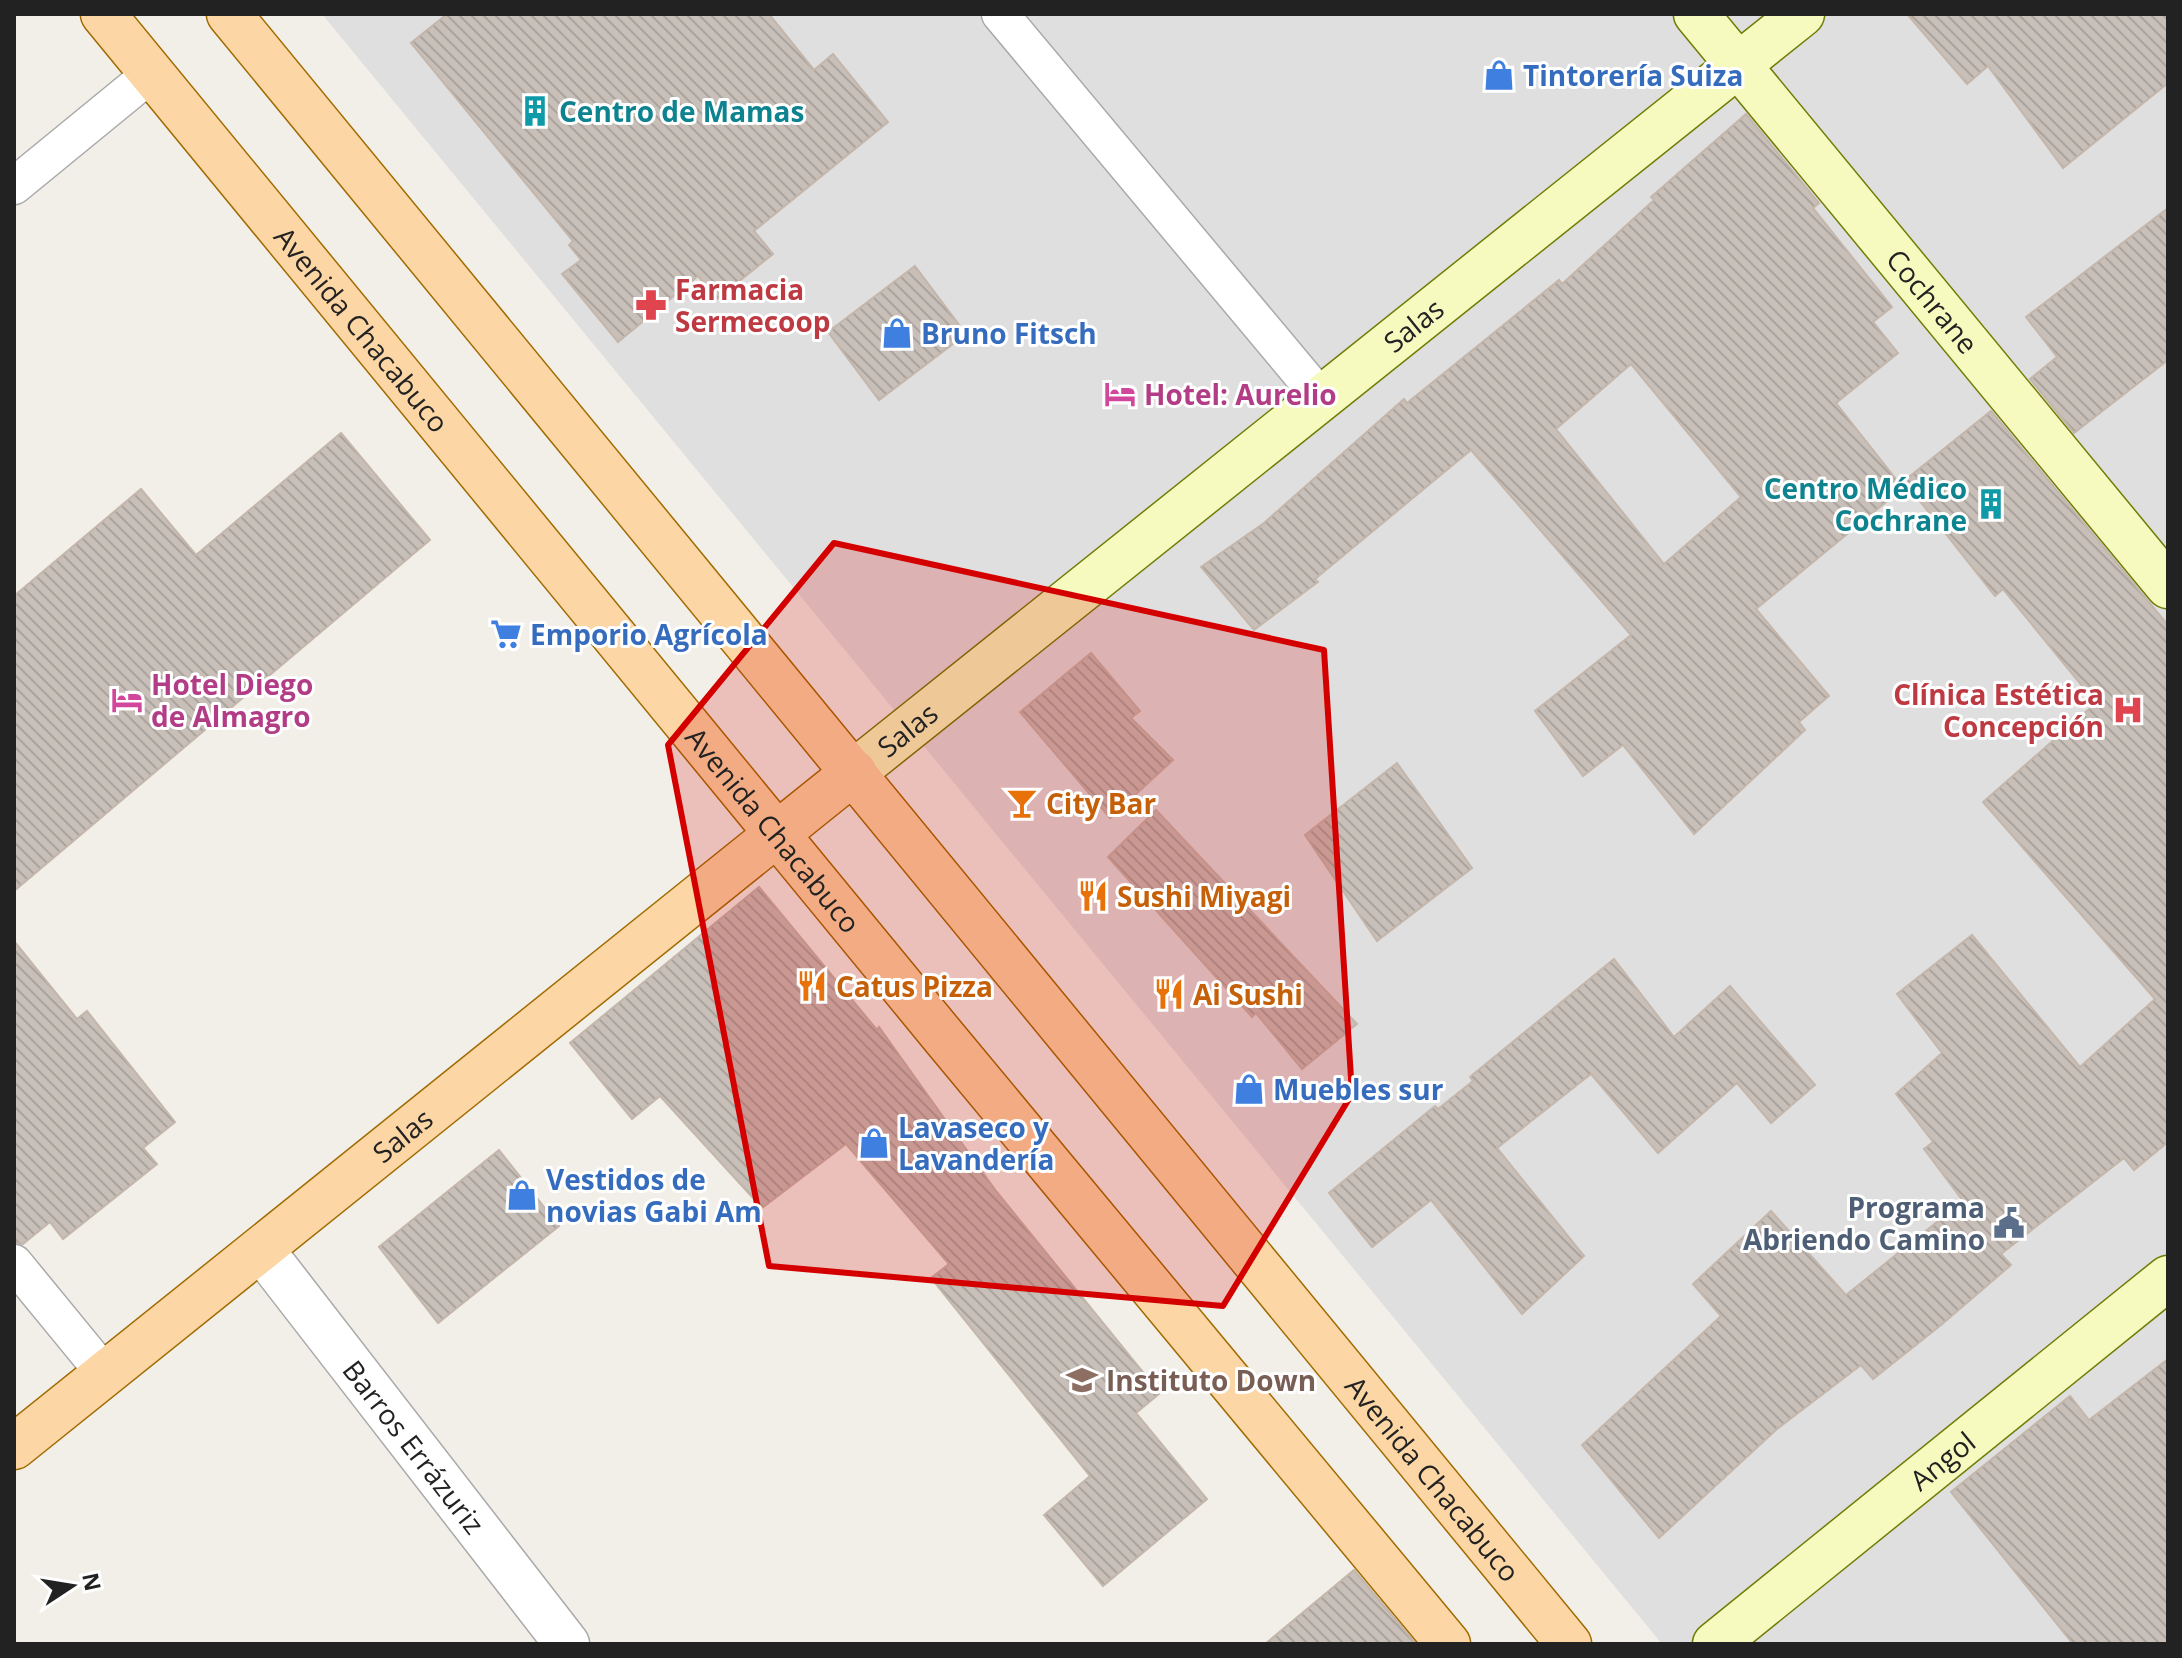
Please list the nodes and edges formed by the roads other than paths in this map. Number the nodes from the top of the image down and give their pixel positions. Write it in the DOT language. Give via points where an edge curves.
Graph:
graph roads {
  1 [pos="103,14"];
  2 [pos="229,14"];
  3 [pos="1000,14"];
  4 [pos="1696,14"];
  5 [pos="1802,14"];
  6 [pos="1739,66"];
  7 [pos="152,73"];
  8 [pos="14,186"];
  9 [pos="1322,399"];
  10 [pos="2168,586"];
  11 [pos="854,772"];
  12 [pos="778,833"];
  13 [pos="261,1249"];
  14 [pos="14,1263"];
  15 [pos="2168,1278"];
  16 [pos="105,1374"];
  17 [pos="14,1447"];
  18 [pos="567,1644"];
  19 [pos="1448,1644"];
  20 [pos="1569,1644"];
  21 [pos="1715,1644"];
  1 -- 7 [label="main road, Avenida Chacabuco"];
  2 -- 11 [label="main road, Avenida Chacabuco"];
  3 -- 9 [label="lane"];
  4 -- 6 [label="street, Cochrane"];
  5 -- 6 [label="street, Salas"];
  6 -- 9 [label="street, Salas"];
  6 -- 10 [label="street, Cochrane"];
  7 -- 8 [label="lane"];
  7 -- 12 [label="main road, Avenida Chacabuco"];
  9 -- 11 [label="street, Salas"];
  11 -- 12 [label="main road, Salas"];
  11 -- 20 [label="main road, Avenida Chacabuco"];
  12 -- 13 [label="main road, Salas"];
  12 -- 19 [label="main road, Avenida Chacabuco"];
  13 -- 16 [label="main road, Salas"];
  13 -- 18 [label="street, Barros Errázuriz"];
  14 -- 16 [label="lane"];
  15 -- 21 [label="street, Angol"];
  16 -- 17 [label="main road, Salas"];
}
